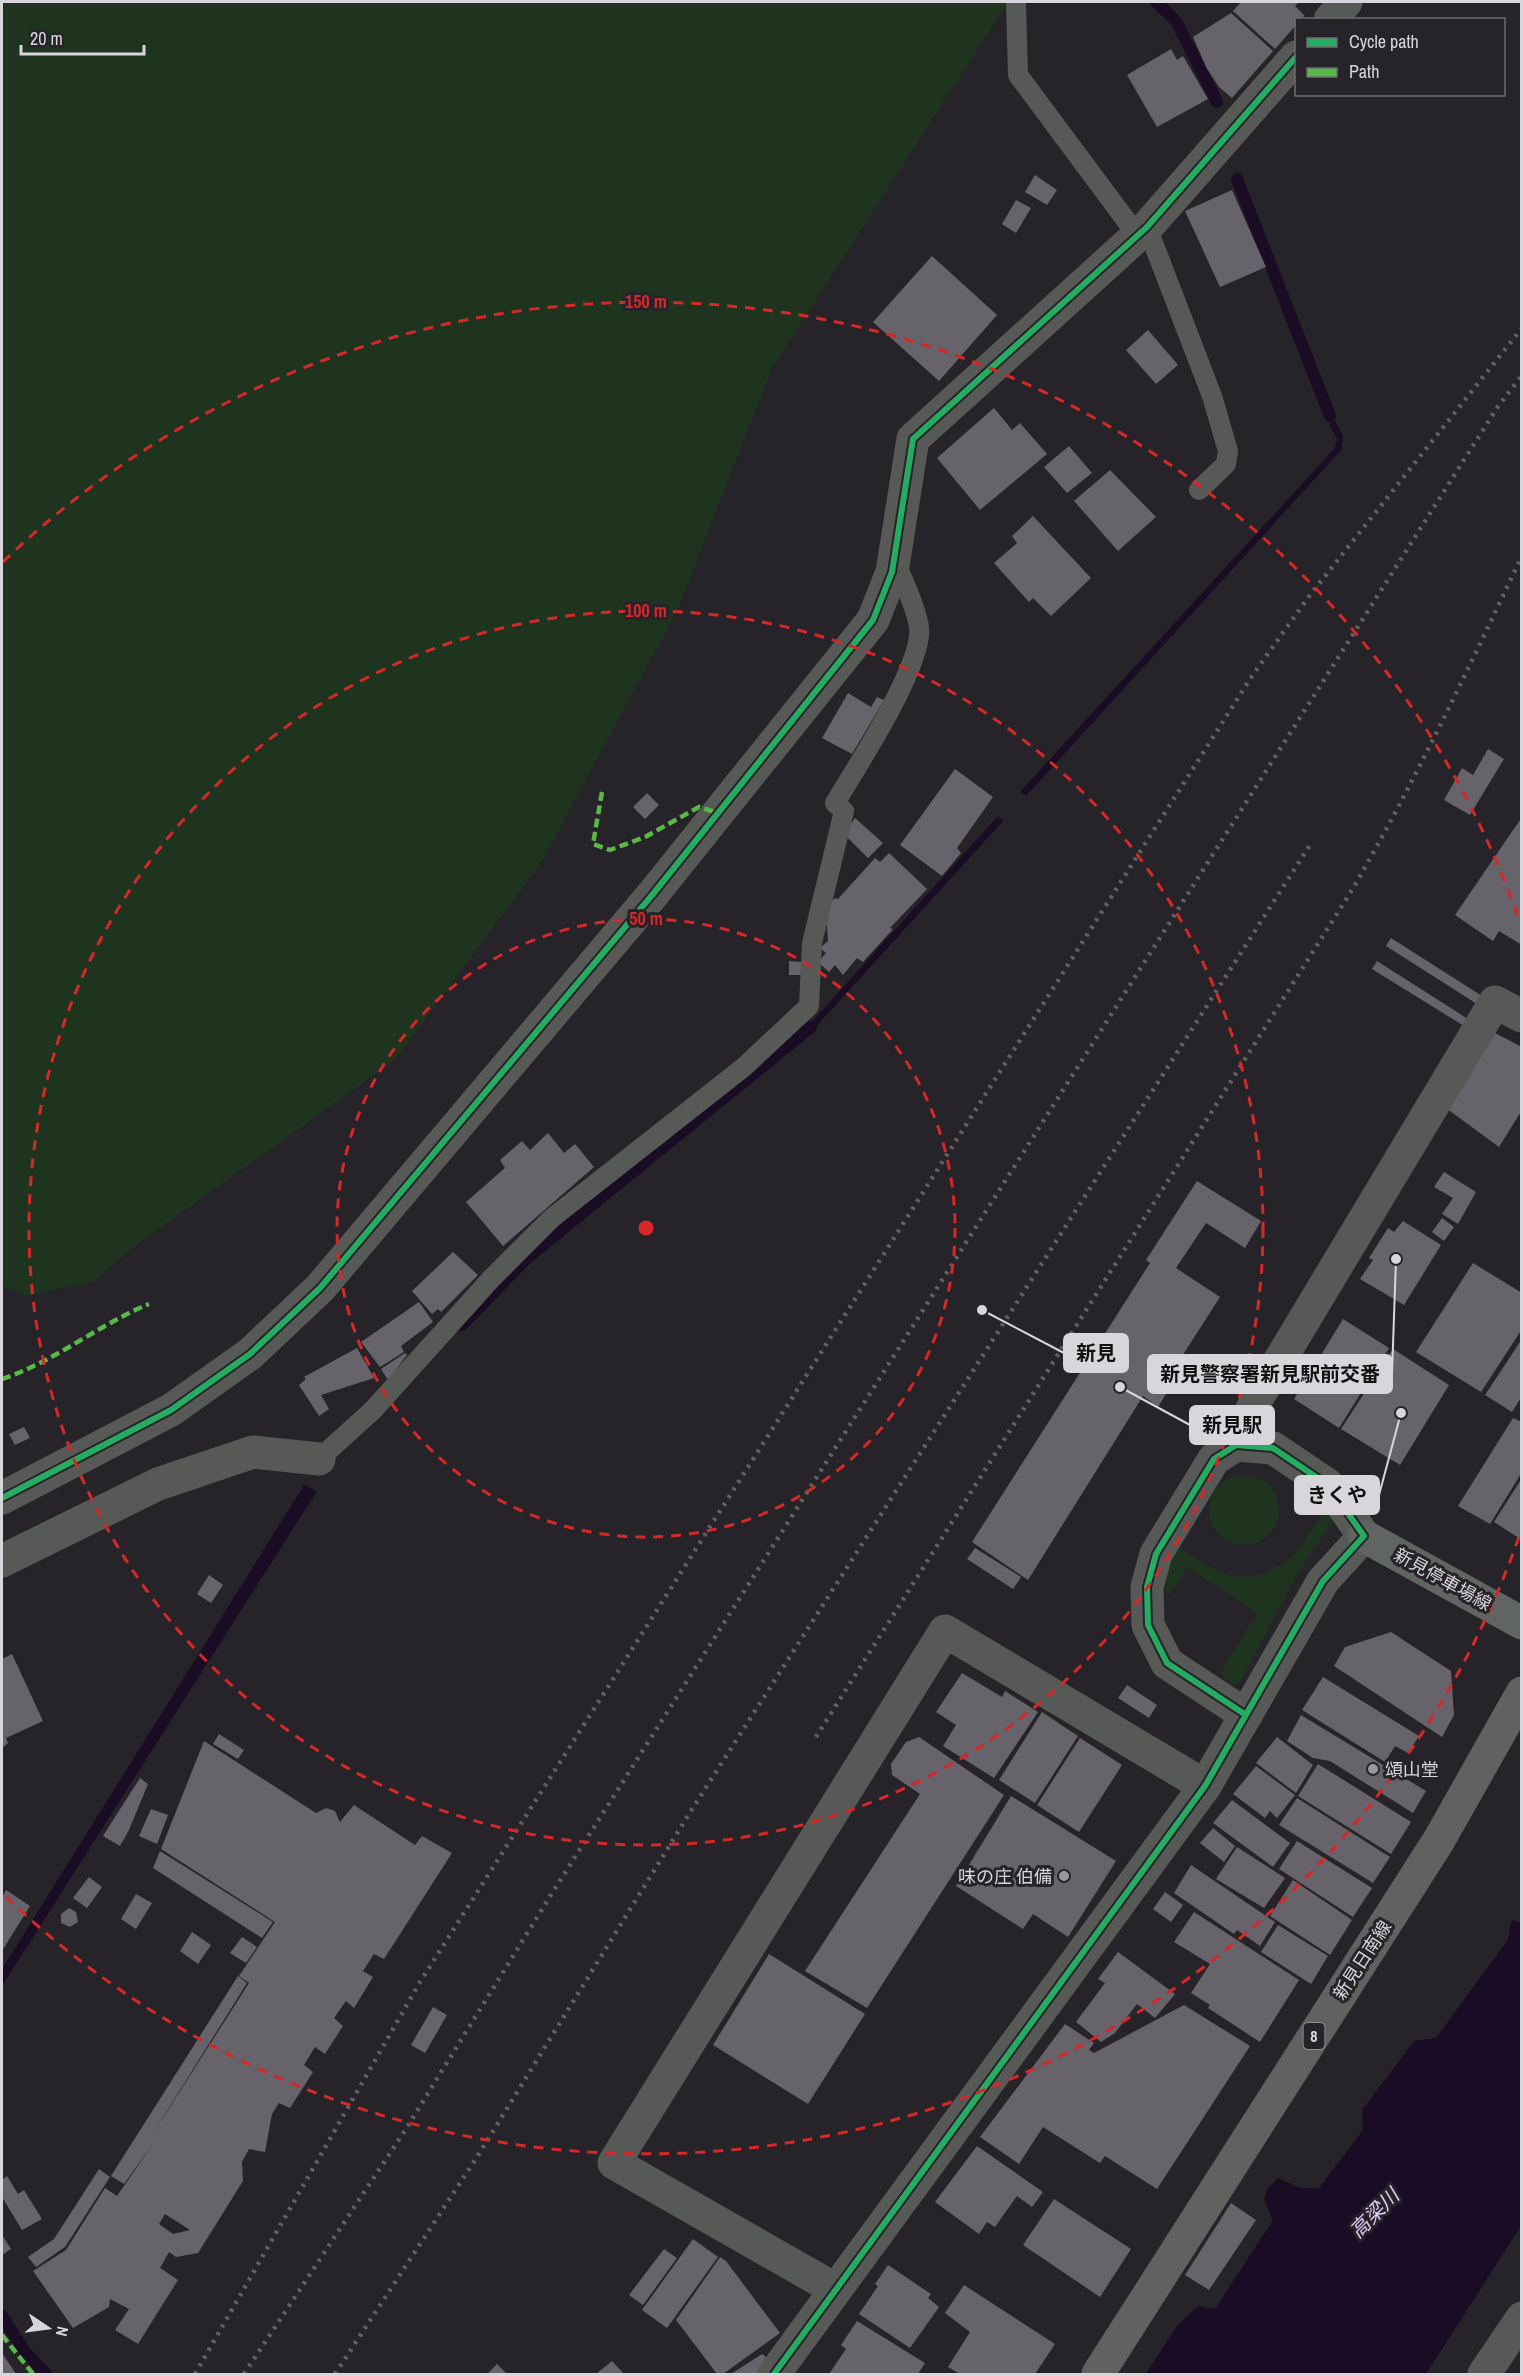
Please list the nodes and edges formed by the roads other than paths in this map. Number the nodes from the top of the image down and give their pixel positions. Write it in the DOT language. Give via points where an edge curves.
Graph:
graph roads {
  1 [pos="1016,2"];
  2 [pos="1346,2"];
  3 [pos="1332,18"];
  4 [pos="1295,58"];
  5 [pos="1142,231"];
  6 [pos="1199,490"];
  7 [pos="894,556"];
  8 [pos="1521,1016"];
  9 [pos="1236,1445"];
  10 [pos="319,1459"];
  11 [pos="2,1498"];
  12 [pos="1364,1536"];
  13 [pos="2,1561"];
  14 [pos="1521,1623"];
  15 [pos="1521,1693"];
  16 [pos="1246,1715"];
  17 [pos="1204,1786"];
  18 [pos="835,2289"];
  19 [pos="1521,2318"];
  20 [pos="1488,2373"];
  21 [pos="774,2374"];
  22 [pos="1098,2374"];
  1 -- 5 [label="lane" via="1018,75"];
  2 -- 3 [label="street"];
  4 -- 5 [label="street"];
  5 -- 6 [label="lane" via="1212,396 1228,451 1226,464"];
  5 -- 7 [label="street" via="913,439"];
  7 -- 10 [label="lane" via="919,627 918,646 891,708 835,803 844,811 812,943 809,1006 744,1067 552,1218 491,1279 373,1410"];
  7 -- 11 [label="street" via="892,572 873,620 653,894 320,1288 250,1354 171,1410"];
  8 -- 9 [label="street" via="1495,1002 1256,1400"];
  9 -- 12 [label="street" via="1273,1448 1328,1485"];
  9 -- 16 [label="street" via="1214,1460 1156,1554 1147,1587 1148,1625 1167,1663"];
  10 -- 13 [label="street" via="253,1452 158,1484"];
  12 -- 14 [label="main road, 新見停車場線"];
  12 -- 16 [label="street" via="1323,1581"];
  15 -- 22 [label="main road, 新見日南線 / 8" via="1439,1840"];
  16 -- 17 [label="street"];
  17 -- 18 [label="street"];
  17 -- 18 [label="street" via="945,1631 614,2163"];
  18 -- 21 [label="street"];
  19 -- 20 [label="street"];
}
